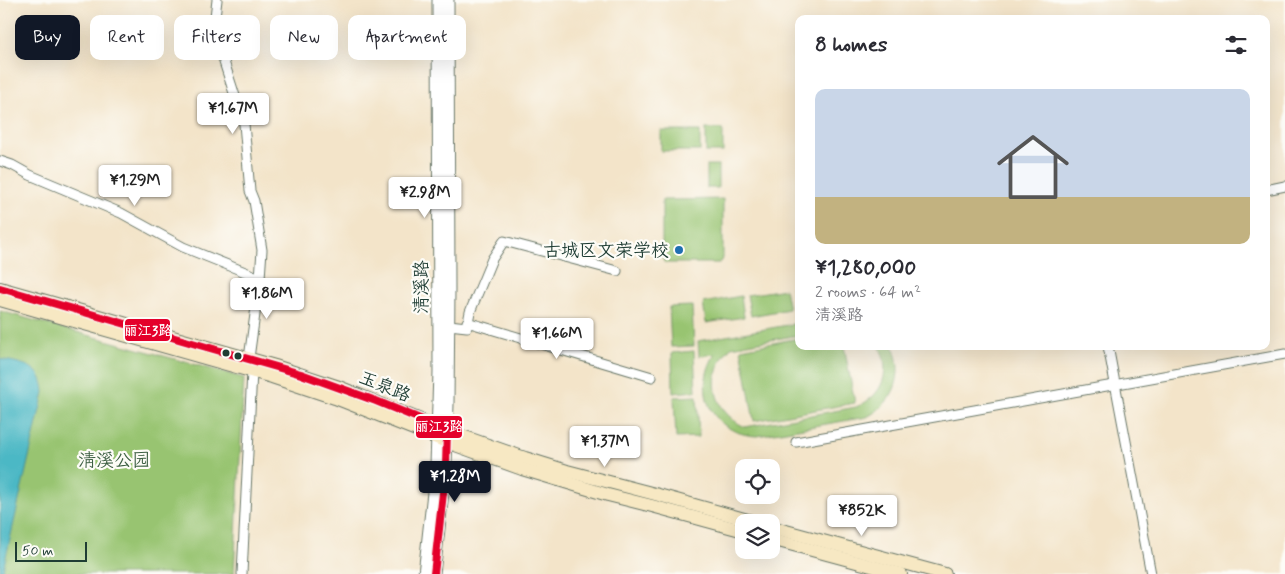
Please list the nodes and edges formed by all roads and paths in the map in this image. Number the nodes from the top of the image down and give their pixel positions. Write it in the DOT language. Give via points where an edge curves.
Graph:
graph roads {
  1 [pos="217,0"];
  2 [pos="438,0"];
  3 [pos="448,0"];
  4 [pos="0,161"];
  5 [pos="1285,186"];
  6 [pos="1270,189"];
  7 [pos="617,271"];
  8 [pos="260,278"];
  9 [pos="0,288"];
  10 [pos="0,300"];
  11 [pos="468,322"];
  12 [pos="449,325"];
  13 [pos="1109,350"];
  14 [pos="1285,354"];
  15 [pos="251,365"];
  16 [pos="652,377"];
  17 [pos="1115,384"];
  18 [pos="442,434"];
  19 [pos="796,442"];
  20 [pos="735,516"];
  21 [pos="735,529"];
  22 [pos="780,529"];
  23 [pos="780,541"];
  24 [pos="242,574"];
  25 [pos="424,574"];
  26 [pos="434,574"];
  27 [pos="902,574"];
  28 [pos="946,574"];
  29 [pos="1151,574"];
  1 -- 8 [label="street" via="214,26 218,45 244,124 250,191 262,244"];
  2 -- 18 [label="street, 清溪路"];
  3 -- 12 [label="street, 清溪路"];
  4 -- 8 [label="street" via="121,213 183,247"];
  5 -- 6 [label="street"];
  7 -- 11 [label="street" via="504,241 492,259"];
  8 -- 15 [label="street"];
  9 -- 15 [label="main road, 玉泉路"];
  10 -- 15 [label="main road, 玉泉路"];
  11 -- 12 [label="street" via="466,327"];
  11 -- 16 [label="street"];
  12 -- 18 [label="street, 清溪路"];
  13 -- 17 [label="street"];
  14 -- 17 [label="street"];
  15 -- 18 [label="main road, 玉泉路"];
  15 -- 24 [label="street"];
  17 -- 19 [label="street"];
  17 -- 29 [label="street"];
  18 -- 20 [label="main road, 玉泉路" via="567,472"];
  18 -- 21 [label="main road, 玉泉路" via="522,469"];
  18 -- 25 [label="street, 清溪路"];
  18 -- 26 [label="street, 清溪路" via="445,475"];
  22 -- 28 [label="main road"];
  23 -- 27 [label="main road"];
}
